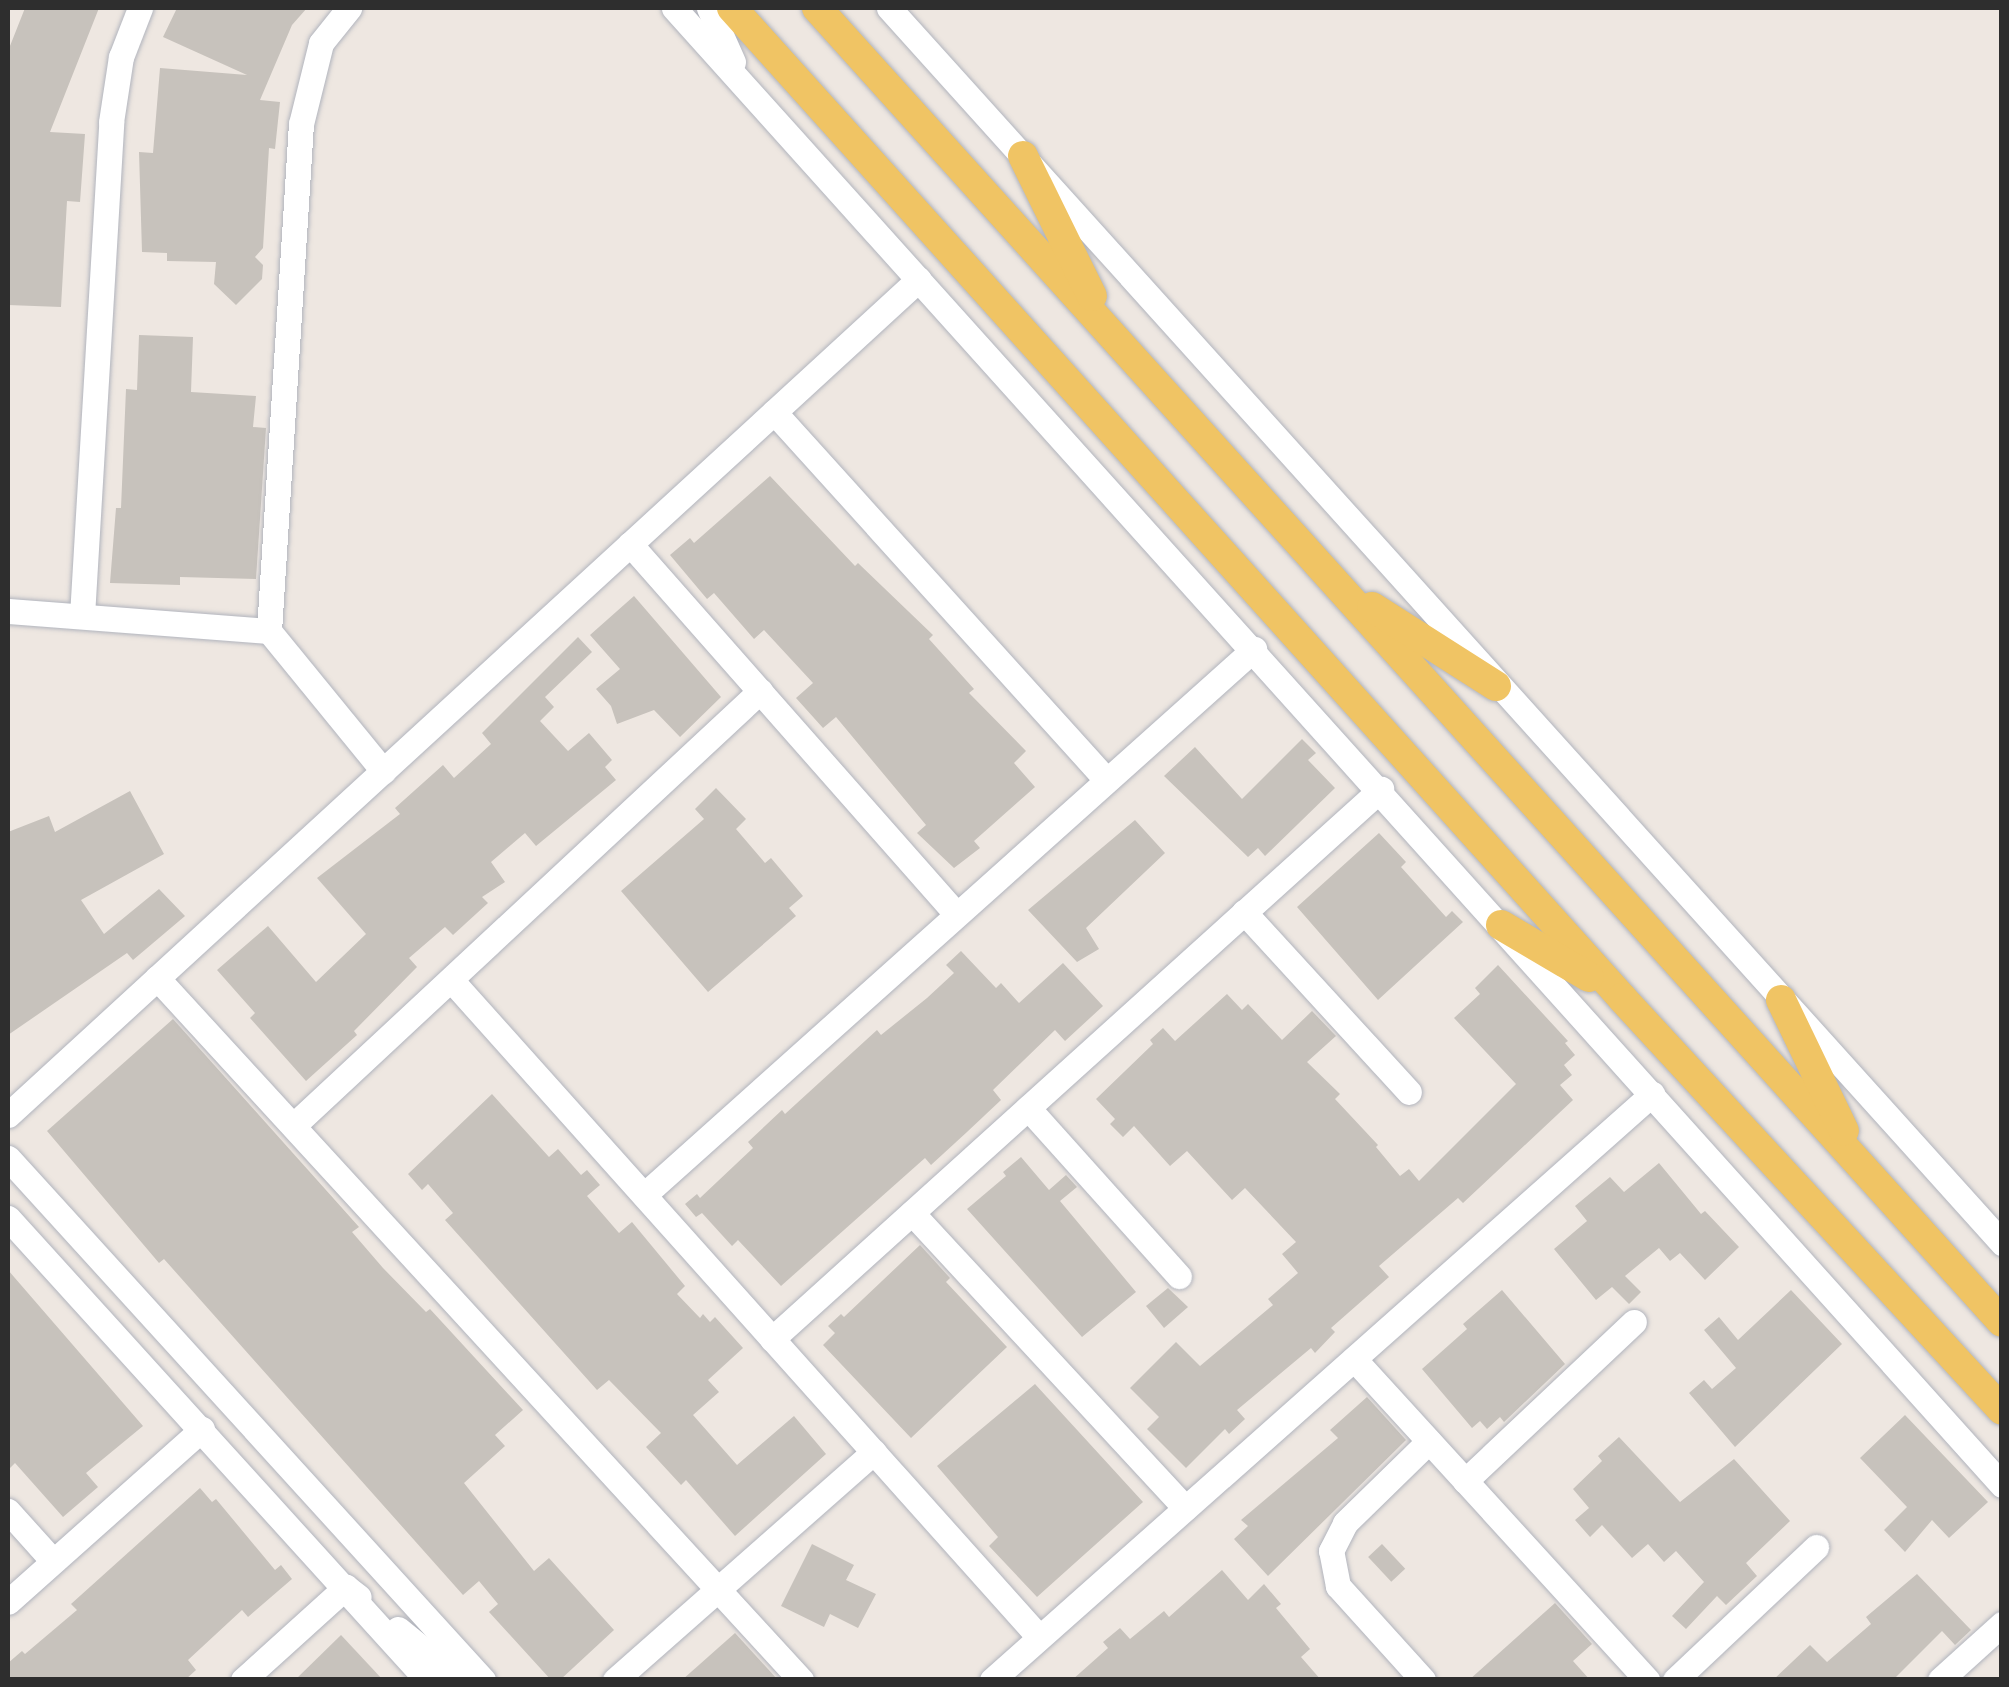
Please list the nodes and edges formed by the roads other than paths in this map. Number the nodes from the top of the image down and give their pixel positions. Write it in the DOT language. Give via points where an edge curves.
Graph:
graph roads {
  1 [pos="140,8"];
  2 [pos="349,8"];
  3 [pos="674,8"];
  4 [pos="709,8"];
  5 [pos="732,8"];
  6 [pos="817,8"];
  7 [pos="890,8"];
  8 [pos="742,83"];
  9 [pos="1022,156"];
  10 [pos="919,279"];
  11 [pos="1109,330"];
  12 [pos="774,412"];
  13 [pos="630,544"];
  14 [pos="1337,586"];
  15 [pos="8,611"];
  16 [pos="82,616"];
  17 [pos="269,631"];
  18 [pos="1254,649"];
  19 [pos="1496,686"];
  20 [pos="760,691"];
  21 [pos="383,771"];
  22 [pos="1106,779"];
  23 [pos="1380,789"];
  24 [pos="1244,912"];
  25 [pos="955,913"];
  26 [pos="1501,925"];
  27 [pos="157,978"];
  28 [pos="453,982"];
  29 [pos="1622,998"];
  30 [pos="1781,1000"];
  31 [pos="1409,1092"];
  32 [pos="1652,1094"];
  33 [pos="1028,1108"];
  34 [pos="8,1115"];
  35 [pos="294,1125"];
  36 [pos="8,1158"];
  37 [pos="1858,1160"];
  38 [pos="644,1195"];
  39 [pos="912,1213"];
  40 [pos="8,1218"];
  41 [pos="2002,1243"];
  42 [pos="1178,1276"];
  43 [pos="1634,1322"];
  44 [pos="2002,1322"];
  45 [pos="772,1339"];
  46 [pos="1354,1359"];
  47 [pos="2002,1410"];
  48 [pos="202,1429"];
  49 [pos="1429,1441"];
  50 [pos="874,1452"];
  51 [pos="1466,1482"];
  52 [pos="2002,1485"];
  53 [pos="1185,1508"];
  54 [pos="8,1511"];
  55 [pos="1816,1546"];
  56 [pos="54,1561"];
  57 [pos="346,1587"];
  58 [pos="720,1588"];
  59 [pos="8,1602"];
  60 [pos="2002,1624"];
  61 [pos="1040,1637"];
  62 [pos="243,1680"];
  63 [pos="427,1680"];
  64 [pos="461,1680"];
  65 [pos="483,1680"];
  66 [pos="615,1680"];
  67 [pos="800,1680"];
  68 [pos="992,1680"];
  69 [pos="1423,1680"];
  70 [pos="1647,1680"];
  71 [pos="1675,1680"];
  72 [pos="1940,1680"];
  1 -- 16 [label="street" via="122,57 111,122"];
  2 -- 17 [label="street" via="322,43 301,124"];
  3 -- 8 [label="street"];
  4 -- 8 [label="street"];
  5 -- 29 [label="main road"];
  6 -- 11 [label="main road"];
  7 -- 9 [label="street"];
  8 -- 10 [label="street"];
  9 -- 11 [label="main road"];
  9 -- 19 [label="street"];
  10 -- 12 [label="street"];
  10 -- 18 [label="street"];
  11 -- 14 [label="main road"];
  12 -- 13 [label="street"];
  12 -- 22 [label="street"];
  13 -- 20 [label="street"];
  13 -- 21 [label="street"];
  14 -- 19 [label="main road"];
  14 -- 37 [label="main road"];
  15 -- 16 [label="street"];
  16 -- 17 [label="street"];
  17 -- 21 [label="street"];
  18 -- 22 [label="street"];
  18 -- 23 [label="street"];
  19 -- 30 [label="street"];
  20 -- 25 [label="street"];
  20 -- 28 [label="street"];
  21 -- 27 [label="street"];
  22 -- 25 [label="street"];
  23 -- 24 [label="street"];
  23 -- 26 [label="street"];
  24 -- 31 [label="street"];
  24 -- 33 [label="street"];
  25 -- 38 [label="street"];
  26 -- 29 [label="main road"];
  26 -- 32 [label="street"];
  27 -- 34 [label="street"];
  27 -- 35 [label="street"];
  28 -- 35 [label="street"];
  28 -- 38 [label="street"];
  29 -- 47 [label="main road"];
  30 -- 37 [label="main road"];
  30 -- 41 [label="street"];
  32 -- 46 [label="street"];
  32 -- 52 [label="street"];
  33 -- 39 [label="street"];
  33 -- 42 [label="street"];
  35 -- 58 [label="street"];
  36 -- 65 [label="street"];
  37 -- 44 [label="main road"];
  38 -- 45 [label="street"];
  39 -- 45 [label="street"];
  39 -- 53 [label="street"];
  40 -- 48 [label="street"];
  43 -- 51 [label="street"];
  45 -- 50 [label="street"];
  46 -- 49 [label="street"];
  46 -- 53 [label="street"];
  48 -- 56 [label="street"];
  48 -- 57 [label="street"];
  49 -- 51 [label="street"];
  49 -- 69 [label="street" via="1345,1523 1331,1551 1338,1586"];
  50 -- 58 [label="street"];
  50 -- 61 [label="street"];
  51 -- 70 [label="street"];
  53 -- 61 [label="street"];
  54 -- 56 [label="street"];
  55 -- 71 [label="street"];
  56 -- 59 [label="street"];
  57 -- 62 [label="street"];
  57 -- 63 [label="street"];
  57 -- 64 [label="street"];
  58 -- 66 [label="street"];
  58 -- 67 [label="street"];
  60 -- 72 [label="street"];
  61 -- 68 [label="street"];
}
